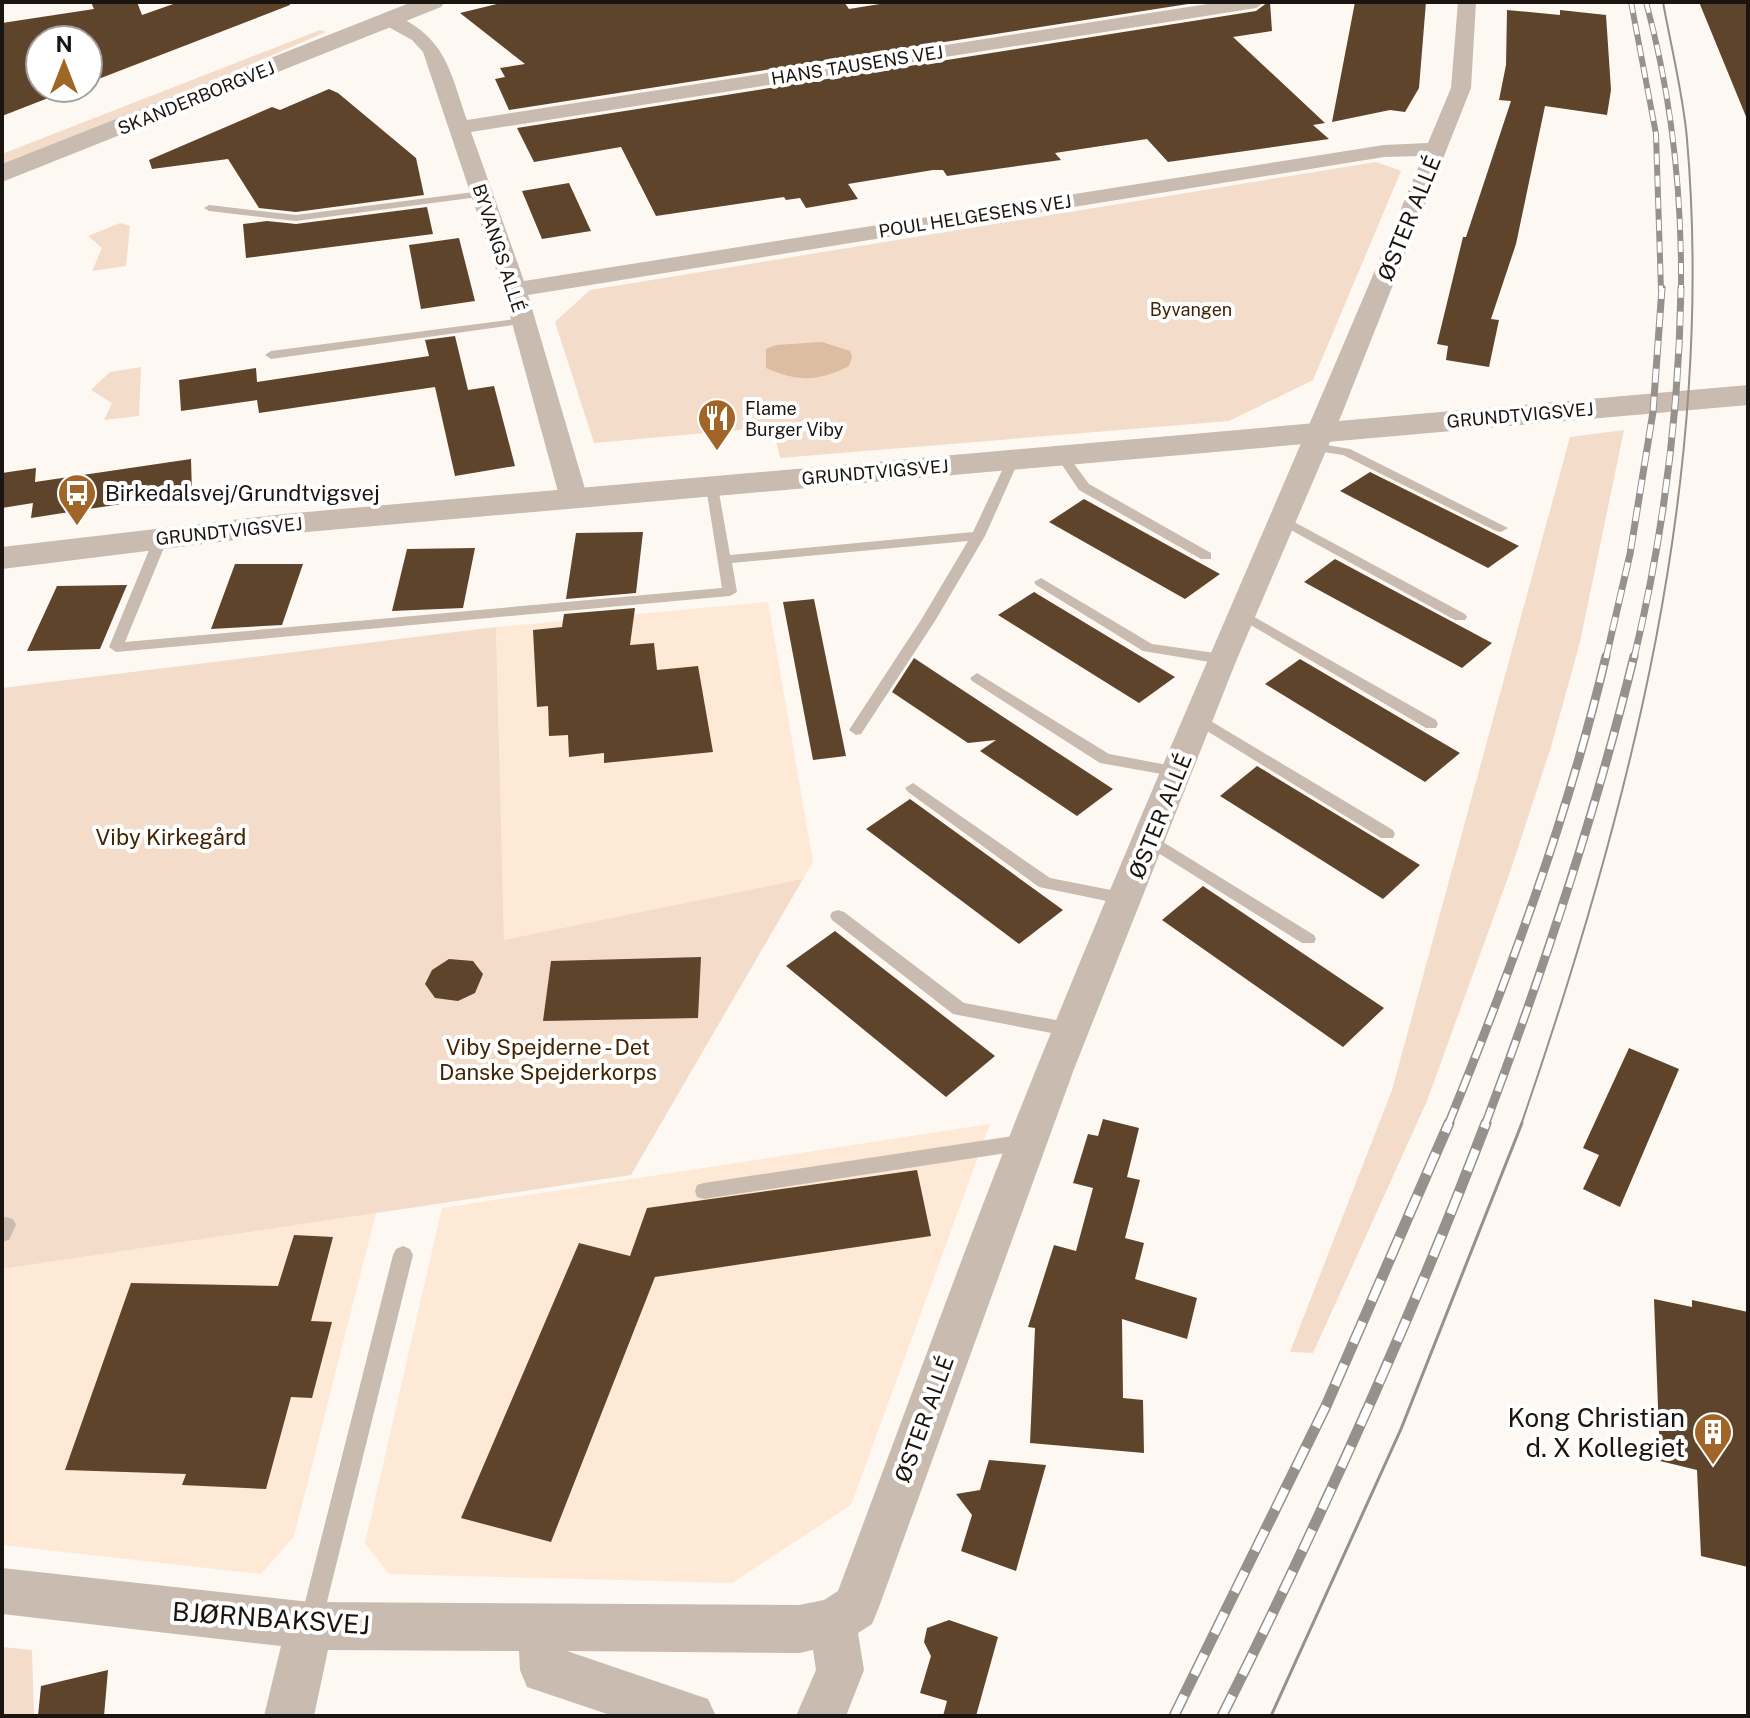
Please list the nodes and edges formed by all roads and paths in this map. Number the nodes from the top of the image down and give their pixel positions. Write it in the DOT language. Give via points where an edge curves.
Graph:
graph roads {
  1 [pos="433,2"];
  2 [pos="1256,2"];
  3 [pos="1467,2"];
  4 [pos="366,4"];
  5 [pos="390,20"];
  6 [pos="119,101"];
  7 [pos="459,128"];
  8 [pos="1437,149"];
  9 [pos="2,174"];
  10 [pos="482,194"];
  11 [pos="209,208"];
  12 [pos="515,290"];
  13 [pos="524,321"];
  14 [pos="271,355"];
  15 [pos="1748,395"];
  16 [pos="1319,440"];
  17 [pos="1062,456"];
  18 [pos="1013,460"];
  19 [pos="712,487"];
  20 [pos="574,499"];
  21 [pos="1283,520"];
  22 [pos="1501,528"];
  23 [pos="978,536"];
  24 [pos="161,538"];
  25 [pos="1206,556"];
  26 [pos="2,558"];
  27 [pos="724,560"];
  28 [pos="1041,582"];
  29 [pos="1242,614"];
  30 [pos="1460,617"];
  31 [pos="1222,659"];
  32 [pos="977,678"];
  33 [pos="1199,719"];
  34 [pos="1431,724"];
  35 [pos="856,730"];
  36 [pos="1178,772"];
  37 [pos="913,788"];
  38 [pos="1387,834"];
  39 [pos="1150,840"];
  40 [pos="1126,899"];
  41 [pos="838,916"];
  42 [pos="1308,939"];
  43 [pos="1072,1030"];
  44 [pos="1027,1142"];
  45 [pos="704,1191"];
  46 [pos="403,1255"];
  47 [pos="2,1591"];
  48 [pos="833,1622"];
  49 [pos="310,1626"];
  50 [pos="541,1628"];
  51 [pos="289,1716"];
  52 [pos="691,1716"];
  53 [pos="821,1716"];
  1 -- 5 [label="street, SKANDERBORGVEJ"];
  2 -- 7 [label="street, HANS TAUSENS VEJ"];
  3 -- 8 [label="street, ØSTER ALLÉ" via="1461,88"];
  4 -- 5 [label="street, SKANDERBORGVEJ"];
  4 -- 6 [label="street, SKANDERBORGVEJ"];
  5 -- 7 [label="street, BYVANGS ALLÉ" via="419,36 432,51"];
  5 -- 9 [label="street, SKANDERBORGVEJ"];
  7 -- 10 [label="street, BYVANGS ALLÉ"];
  8 -- 12 [label="street, POUL HELGESENS VEJ" via="1384,151"];
  8 -- 16 [label="street, ØSTER ALLÉ"];
  10 -- 11 [label="lane" via="296,218"];
  10 -- 12 [label="street, BYVANGS ALLÉ"];
  12 -- 13 [label="street, BYVANGS ALLÉ"];
  13 -- 14 [label="lane"];
  13 -- 20 [label="street, BYVANGS ALLÉ"];
  15 -- 16 [label="street, GRUNDTVIGSVEJ"];
  16 -- 17 [label="street, GRUNDTVIGSVEJ"];
  16 -- 21 [label="street, ØSTER ALLÉ"];
  16 -- 22 [label="lane"];
  17 -- 18 [label="street, GRUNDTVIGSVEJ"];
  17 -- 25 [label="lane" via="1084,487"];
  18 -- 19 [label="street, GRUNDTVIGSVEJ"];
  18 -- 23 [label="lane"];
  19 -- 20 [label="street, GRUNDTVIGSVEJ"];
  19 -- 27 [label="lane"];
  20 -- 24 [label="street, GRUNDTVIGSVEJ"];
  21 -- 29 [label="street, ØSTER ALLÉ"];
  21 -- 30 [label="lane"];
  23 -- 27 [label="lane"];
  23 -- 35 [label="lane"];
  24 -- 26 [label="street, GRUNDTVIGSVEJ"];
  24 -- 27 [label="lane" via="116,647 730,592"];
  28 -- 31 [label="lane" via="1148,648"];
  29 -- 31 [label="street, ØSTER ALLÉ"];
  29 -- 34 [label="lane"];
  31 -- 33 [label="street, ØSTER ALLÉ"];
  32 -- 36 [label="lane" via="1105,759"];
  33 -- 36 [label="street, ØSTER ALLÉ"];
  33 -- 38 [label="lane"];
  36 -- 39 [label="street, ØSTER ALLÉ"];
  37 -- 40 [label="lane" via="1045,883"];
  39 -- 40 [label="street, ØSTER ALLÉ"];
  39 -- 42 [label="lane"];
  40 -- 43 [label="street, ØSTER ALLÉ"];
  41 -- 43 [label="lane" via="959,1009"];
  43 -- 44 [label="street, ØSTER ALLÉ"];
  44 -- 45 [label="lane"];
  44 -- 48 [label="street, ØSTER ALLÉ" via="855,1607"];
  46 -- 49 [label="lane"];
  47 -- 49 [label="street, BJØRNBAKSVEJ"];
  48 -- 50 [label="street, BJØRNBAKSVEJ" via="799,1629"];
  48 -- 53 [label="street" via="840,1670"];
  49 -- 50 [label="street, BJØRNBAKSVEJ"];
  49 -- 51 [label="street"];
  50 -- 52 [label="street" via="544,1670"];
}
